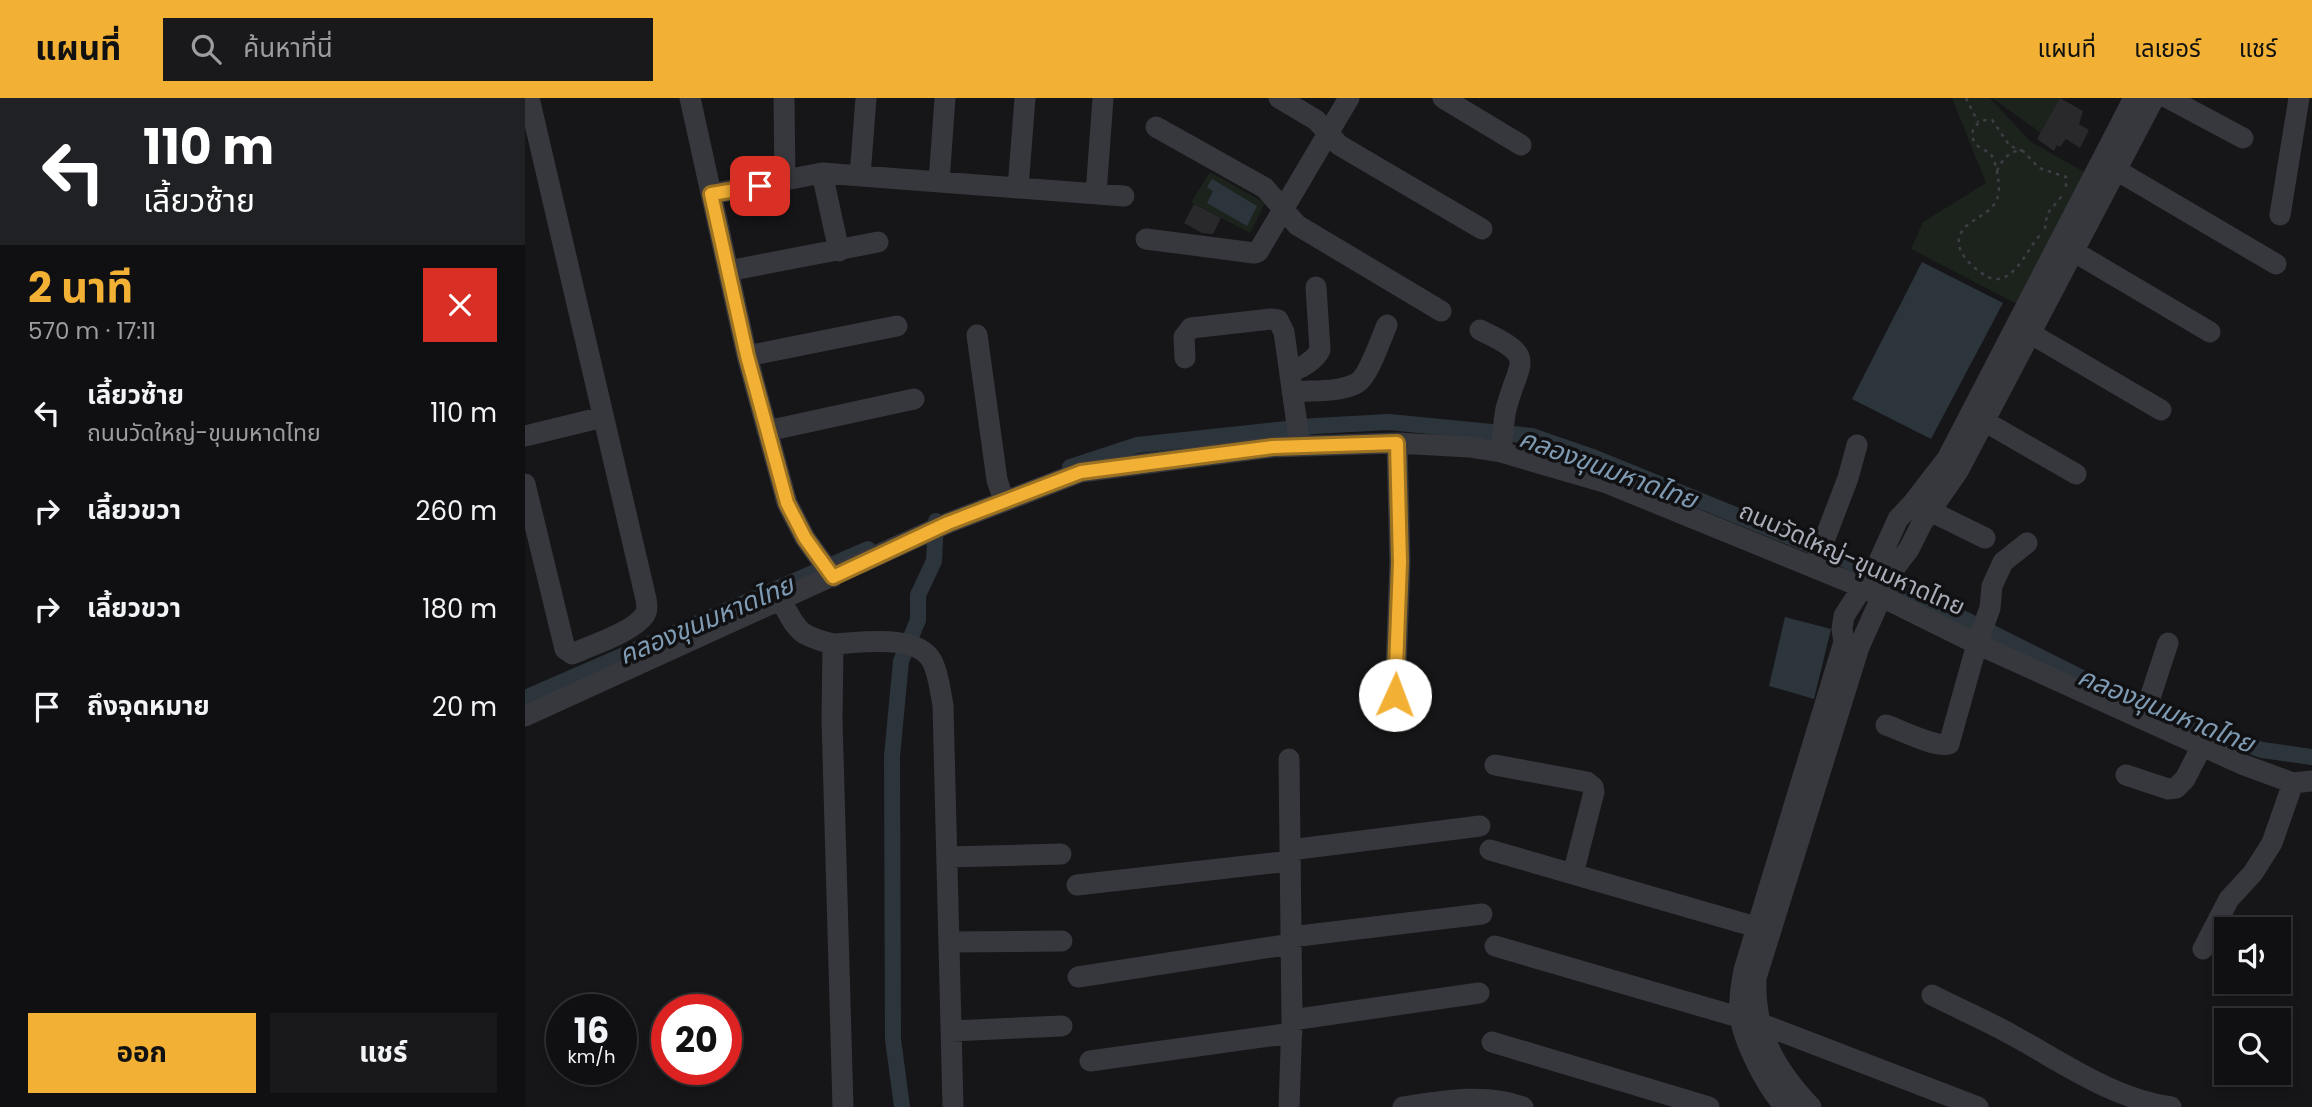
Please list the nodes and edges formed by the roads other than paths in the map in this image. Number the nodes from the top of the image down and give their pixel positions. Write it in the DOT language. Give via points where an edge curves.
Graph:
graph roads {
  1 [pos="529,98"];
  2 [pos="784,98"];
  3 [pos="866,98"];
  4 [pos="946,98"];
  5 [pos="1025,98"];
  6 [pos="1104,98"];
  7 [pos="1279,98"];
  8 [pos="1349,98"];
  9 [pos="1443,98"];
  10 [pos="2134,98"];
  11 [pos="2154,98"];
  12 [pos="2168,98"];
  13 [pos="2299,98"];
  14 [pos="690,99"];
  15 [pos="1156,127"];
  16 [pos="1328,133"];
  17 [pos="2243,138"];
  18 [pos="1521,145"];
  19 [pos="2108,166"];
  20 [pos="822,173"];
  21 [pos="860,176"];
  22 [pos="785,181"];
  23 [pos="939,182"];
  24 [pos="1018,188"];
  25 [pos="711,194"];
  26 [pos="1096,194"];
  27 [pos="1123,196"];
  28 [pos="1284,210"];
  29 [pos="2280,215"];
  30 [pos="1482,229"];
  31 [pos="1146,239"];
  32 [pos="878,242"];
  33 [pos="2066,247"];
  34 [pos="839,251"];
  35 [pos="2276,264"];
  36 [pos="728,271"];
  37 [pos="1315,288"];
  38 [pos="1441,311"];
  39 [pos="1387,325"];
  40 [pos="897,326"];
  41 [pos="2023,329"];
  42 [pos="1481,330"];
  43 [pos="2210,332"];
  44 [pos="977,335"];
  45 [pos="747,356"];
  46 [pos="1185,358"];
  47 [pos="1292,389"];
  48 [pos="914,399"];
  49 [pos="2161,410"];
  50 [pos="603,417"];
  51 [pos="1978,417"];
  52 [pos="767,431"];
  53 [pos="525,436"];
  54 [pos="1299,440"];
  55 [pos="1397,443"];
  56 [pos="1857,444"];
  57 [pos="1502,447"];
  58 [pos="2077,474"];
  59 [pos="525,484"];
  60 [pos="1001,492"];
  61 [pos="1922,507"];
  62 [pos="1985,538"];
  63 [pos="2027,543"];
  64 [pos="1816,561"];
  65 [pos="830,573"];
  66 [pos="1873,592"];
  67 [pos="780,599"];
  68 [pos="1979,638"];
  69 [pos="2168,643"];
  70 [pos="833,644"];
  71 [pos="1395,695"];
  72 [pos="525,716"];
  73 [pos="2143,716"];
  74 [pos="1886,724"];
  75 [pos="2202,746"];
  76 [pos="1289,760"];
  77 [pos="1495,765"];
  78 [pos="2126,775"];
  79 [pos="2303,782"];
  80 [pos="1480,825"];
  81 [pos="1489,850"];
  82 [pos="1061,854"];
  83 [pos="1290,856"];
  84 [pos="947,857"];
  85 [pos="1573,874"];
  86 [pos="1077,886"];
  87 [pos="1482,914"];
  88 [pos="1764,930"];
  89 [pos="1291,940"];
  90 [pos="1062,941"];
  91 [pos="950,942"];
  92 [pos="1495,946"];
  93 [pos="2203,949"];
  94 [pos="1079,977"];
  95 [pos="1479,993"];
  96 [pos="1932,995"];
  97 [pos="1749,1020"];
  98 [pos="1062,1026"];
  99 [pos="1292,1026"];
  100 [pos="951,1031"];
  101 [pos="1492,1042"];
  102 [pos="1090,1061"];
  103 [pos="843,1107"];
  104 [pos="953,1107"];
  105 [pos="1289,1107"];
  106 [pos="1403,1107"];
  107 [pos="1523,1107"];
  108 [pos="1709,1107"];
  109 [pos="1786,1107"];
  110 [pos="1811,1107"];
  111 [pos="1977,1107"];
  112 [pos="2171,1107"];
  1 -- 50 [label="street"];
  2 -- 22 [label="street"];
  3 -- 21 [label="street"];
  4 -- 23 [label="street"];
  5 -- 24 [label="street"];
  6 -- 26 [label="street"];
  7 -- 16 [label="street" via="1316,120"];
  8 -- 16 [label="street"];
  9 -- 18 [label="street"];
  10 -- 19 [label="street"];
  11 -- 19 [label="street"];
  12 -- 17 [label="street"];
  13 -- 29 [label="street"];
  14 -- 25 [label="street"];
  15 -- 28 [label="street" via="1265,188"];
  16 -- 28 [label="street"];
  16 -- 30 [label="street" via="1339,145"];
  19 -- 33 [label="street"];
  19 -- 35 [label="street"];
  20 -- 21 [label="street"];
  20 -- 22 [label="street"];
  20 -- 34 [label="street"];
  21 -- 23 [label="street"];
  22 -- 25 [label="street"];
  23 -- 24 [label="street"];
  24 -- 26 [label="street"];
  25 -- 36 [label="street"];
  26 -- 27 [label="street"];
  28 -- 31 [label="street" via="1254,253"];
  28 -- 38 [label="street" via="1297,225"];
  32 -- 34 [label="street"];
  33 -- 41 [label="street"];
  33 -- 43 [label="street"];
  34 -- 36 [label="street"];
  36 -- 45 [label="street"];
  37 -- 47 [label="street" via="1320,350 1298,370"];
  39 -- 47 [label="street" via="1359,382 1338,389"];
  40 -- 45 [label="street"];
  41 -- 49 [label="street"];
  41 -- 51 [label="street"];
  42 -- 57 [label="street" via="1506,342 1522,365 1506,410"];
  44 -- 60 [label="street"];
  45 -- 52 [label="street"];
  46 -- 47 [label="street" via="1184,337 1191,328 1278,320"];
  47 -- 54 [label="street"];
  48 -- 52 [label="street"];
  50 -- 53 [label="street"];
  50 -- 59 [label="street" via="646,599 644,617 577,652 565,649"];
  51 -- 58 [label="street"];
  51 -- 61 [label="street" via="1958,471"];
  52 -- 65 [label="street" via="787,503"];
  54 -- 55 [label="street, ถนนวัดใหญ่-ขุนมหาดไทย"];
  54 -- 60 [label="street, ถนนวัดใหญ่-ขุนมหาดไทย" via="1081,472"];
  55 -- 57 [label="street, ถนนวัดใหญ่-ขุนมหาดไทย"];
  55 -- 71 [label="street" via="1400,562"];
  56 -- 64 [label="street"];
  57 -- 64 [label="street, ถนนวัดใหญ่-ขุนมหาดไทย"];
  60 -- 65 [label="street, ถนนวัดใหญ่-ขุนมหาดไทย" via="948,523"];
  61 -- 62 [label="street"];
  61 -- 66 [label="street" via="1909,549 1886,566"];
  63 -- 68 [label="street" via="2003,562"];
  64 -- 66 [label="street, ถนนวัดใหญ่-ขุนมหาดไทย"];
  65 -- 67 [label="street, ถนนวัดใหญ่-ขุนมหาดไทย"];
  66 -- 68 [label="street, ถนนวัดใหญ่-ขุนมหาดไทย"];
  66 -- 88 [label="street" via="1851,644"];
  67 -- 70 [label="street" via="802,634"];
  67 -- 72 [label="street, ถนนวัดใหญ่-ขุนมหาดไทย"];
  68 -- 73 [label="street, ถนนวัดใหญ่-ขุนมหาดไทย"];
  68 -- 74 [label="street" via="1948,744 1933,743"];
  69 -- 73 [label="street"];
  70 -- 84 [label="street" via="893,642 920,647 932,662 943,705"];
  70 -- 103 [label="street"];
  73 -- 75 [label="street, ถนนวัดใหญ่-ขุนมหาดไทย"];
  75 -- 78 [label="street" via="2176,788"];
  75 -- 79 [label="street, ถนนวัดใหญ่-ขุนมหาดไทย" via="2244,765"];
  76 -- 83 [label="street"];
  77 -- 85 [label="street" via="1587,782 1593,787"];
  79 -- 93 [label="street" via="2272,843 2229,899"];
  80 -- 83 [label="street"];
  81 -- 85 [label="street"];
  82 -- 84 [label="street"];
  83 -- 86 [label="street"];
  83 -- 89 [label="street"];
  84 -- 91 [label="street"];
  85 -- 88 [label="street"];
  87 -- 89 [label="street"];
  88 -- 97 [label="street" via="1744,970 1739,997"];
  89 -- 94 [label="street"];
  89 -- 99 [label="street"];
  90 -- 91 [label="street"];
  91 -- 100 [label="street"];
  92 -- 97 [label="street"];
  95 -- 99 [label="street"];
  96 -- 112 [label="street" via="2101,1086"];
  97 -- 109 [label="street" via="1755,1061"];
  97 -- 110 [label="street" via="1793,1089"];
  97 -- 111 [label="street"];
  98 -- 100 [label="street"];
  99 -- 102 [label="street"];
  99 -- 105 [label="street"];
  100 -- 104 [label="street"];
  101 -- 108 [label="street"];
  106 -- 107 [label="street" via="1450,1100 1504,1100"];
}
